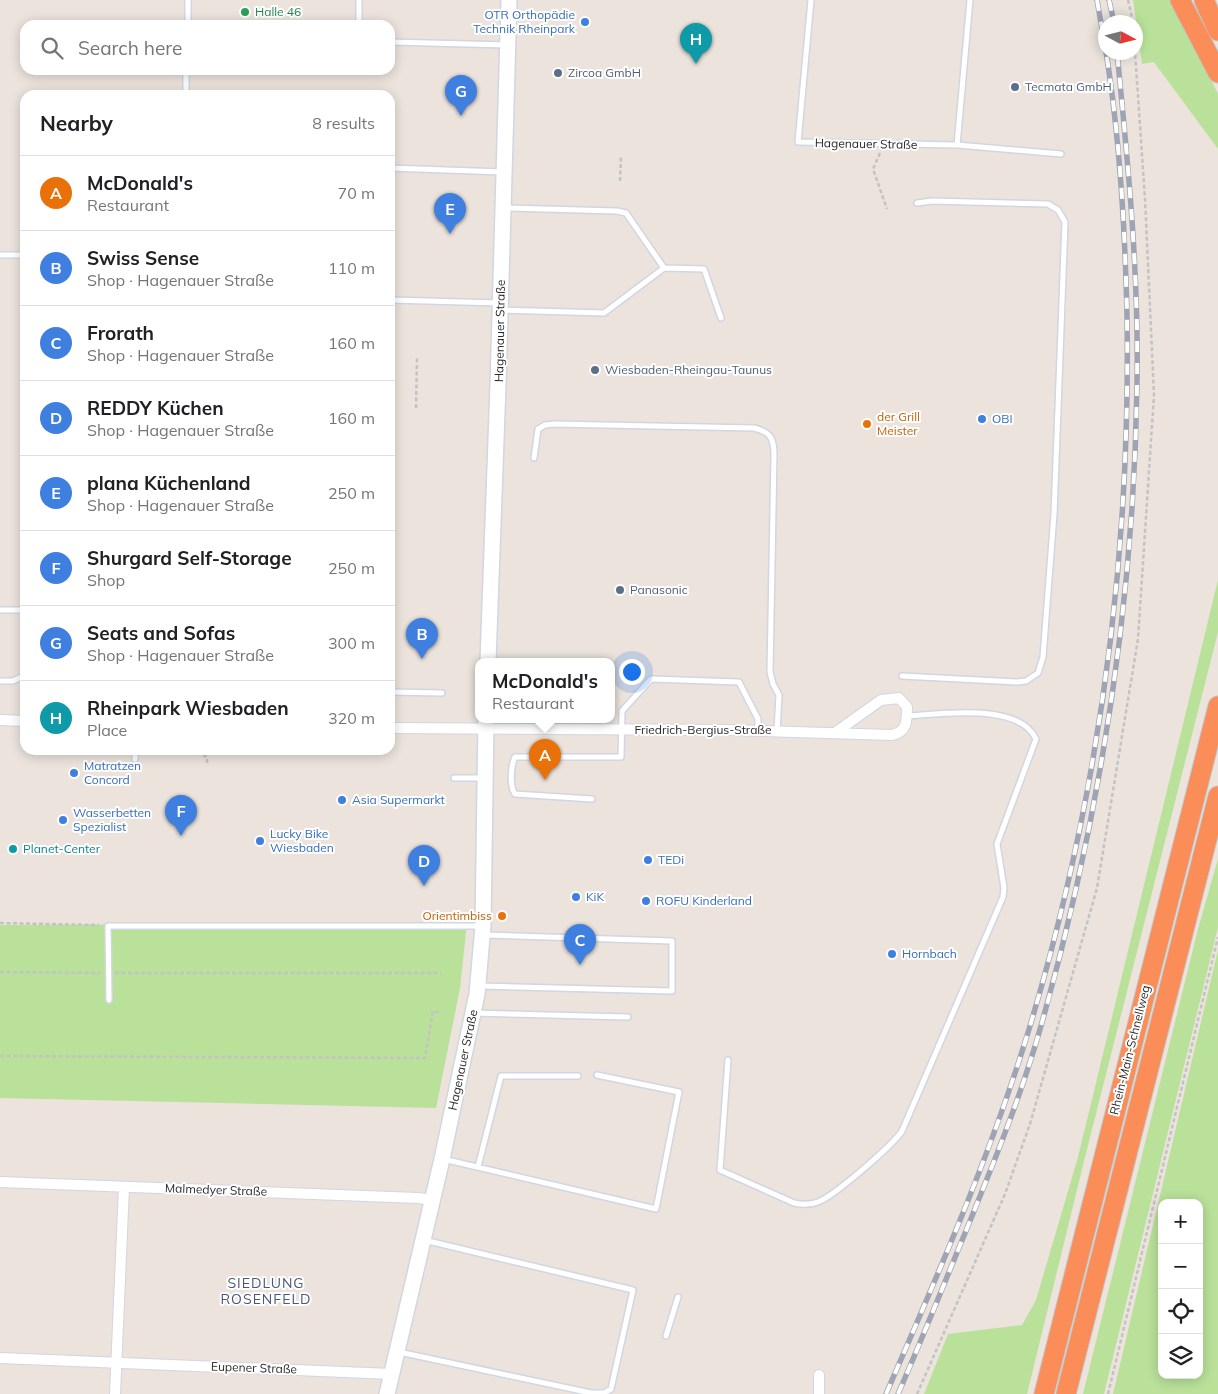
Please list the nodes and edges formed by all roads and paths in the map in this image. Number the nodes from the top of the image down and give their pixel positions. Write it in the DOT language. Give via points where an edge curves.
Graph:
graph roads {
  1 [pos="188,0"];
  2 [pos="359,0"];
  3 [pos="508,0"];
  4 [pos="811,0"];
  5 [pos="970,0"];
  6 [pos="1128,0"];
  7 [pos="1180,0"];
  8 [pos="1204,0"];
  9 [pos="1131,15"];
  10 [pos="188,20"];
  11 [pos="358,20"];
  12 [pos="1218,31"];
  13 [pos="395,42"];
  14 [pos="508,45"];
  15 [pos="1136,60"];
  16 [pos="1218,73"];
  17 [pos="186,75"];
  18 [pos="186,90"];
  19 [pos="884,144"];
  20 [pos="957,145"];
  21 [pos="1061,154"];
  22 [pos="621,157"];
  23 [pos="395,168"];
  24 [pos="504,172"];
  25 [pos="620,181"];
  26 [pos="917,203"];
  27 [pos="503,208"];
  28 [pos="887,209"];
  29 [pos="0,254"];
  30 [pos="20,255"];
  31 [pos="664,268"];
  32 [pos="395,300"];
  33 [pos="500,306"];
  34 [pos="721,318"];
  35 [pos="417,357"];
  36 [pos="416,408"];
  37 [pos="534,458"];
  38 [pos="0,610"];
  39 [pos="20,610"];
  40 [pos="488,658"];
  41 [pos="902,676"];
  42 [pos="20,678"];
  43 [pos="0,681"];
  44 [pos="395,692"];
  45 [pos="442,693"];
  46 [pos="1218,706"];
  47 [pos="907,716"];
  48 [pos="0,720"];
  49 [pos="20,720"];
  50 [pos="486,724"];
  51 [pos="395,728"];
  52 [pos="621,730"];
  53 [pos="758,731"];
  54 [pos="778,731"];
  55 [pos="836,732"];
  56 [pos="135,755"];
  57 [pos="135,759"];
  58 [pos="454,778"];
  59 [pos="486,778"];
  60 [pos="1218,796"];
  61 [pos="592,799"];
  62 [pos="0,923"];
  63 [pos="108,926"];
  64 [pos="483,931"];
  65 [pos="1218,937"];
  66 [pos="0,972"];
  67 [pos="109,973"];
  68 [pos="441,973"];
  69 [pos="478,986"];
  70 [pos="109,1000"];
  71 [pos="441,1012"];
  72 [pos="474,1013"];
  73 [pos="628,1016"];
  74 [pos="0,1056"];
  75 [pos="728,1060"];
  76 [pos="597,1075"];
  77 [pos="578,1076"];
  78 [pos="442,1159"];
  79 [pos="478,1167"];
  80 [pos="0,1182"];
  81 [pos="124,1187"];
  82 [pos="433,1200"];
  83 [pos="424,1240"];
  84 [pos="678,1298"];
  85 [pos="666,1336"];
  86 [pos="397,1352"];
  87 [pos="0,1358"];
  88 [pos="116,1364"];
  89 [pos="392,1374"];
  90 [pos="819,1375"];
  91 [pos="115,1394"];
  92 [pos="386,1394"];
  93 [pos="819,1394"];
  94 [pos="917,1394"];
  95 [pos="1044,1394"];
  96 [pos="1066,1394"];
  97 [pos="1108,1394"];
  1 -- 10 [label="lane"];
  2 -- 11 [label="lane"];
  3 -- 14 [label="street, Hagenauer Straße"];
  4 -- 19 [label="lane, Hagenauer Straße" via="798,142"];
  5 -- 20 [label="lane"];
  6 -- 9 [label="path"];
  7 -- 16 [label="highway"];
  8 -- 12 [label="highway"];
  13 -- 14 [label="lane"];
  14 -- 24 [label="street, Hagenauer Straße"];
  15 -- 94 [label="path" via="1146,200 1154,395 1137,648 1098,888 1030,1124 1005,1194"];
  17 -- 18 [label="lane"];
  19 -- 20 [label="lane, Hagenauer Straße"];
  19 -- 28 [label="path" via="873,169"];
  20 -- 21 [label="lane, Hagenauer Straße"];
  22 -- 25 [label="path"];
  23 -- 24 [label="lane"];
  24 -- 27 [label="street, Hagenauer Straße"];
  26 -- 41 [label="lane" via="1048,204 1058,210 1065,222 1054,514 1043,657 1038,673 1026,681 1017,682"];
  27 -- 31 [label="lane" via="626,213"];
  27 -- 33 [label="street, Hagenauer Straße"];
  29 -- 30 [label="lane"];
  31 -- 33 [label="lane" via="604,313"];
  31 -- 34 [label="lane" via="704,269"];
  32 -- 33 [label="lane"];
  33 -- 40 [label="street, Hagenauer Straße"];
  35 -- 36 [label="path"];
  37 -- 54 [label="lane" via="538,429 554,424 754,428 771,436 774,455 770,672 779,695"];
  38 -- 39 [label="lane"];
  42 -- 43 [label="lane"];
  44 -- 45 [label="lane"];
  46 -- 95 [label="highway, Rhein-Main-Schnellweg"];
  47 -- 55 [label="street, Friedrich-Bergius-Straße" via="906,726 897,734"];
  47 -- 55 [label="street" via="907,707 902,701 888,698"];
  47 -- 75 [label="lane" via="1000,714 1021,722 1036,739 997,844 1003,897 902,1131 892,1143 819,1202 794,1203 720,1170"];
  48 -- 49 [label="street"];
  50 -- 51 [label="street, Friedrich-Bergius-Straße"];
  50 -- 52 [label="street, Friedrich-Bergius-Straße"];
  50 -- 59 [label="street, Hagenauer Straße"];
  52 -- 53 [label="street, Friedrich-Bergius-Straße"];
  52 -- 53 [label="lane" via="622,711 651,679 739,682 758,719"];
  52 -- 61 [label="lane" via="620,757 515,756 512,790 515,794"];
  53 -- 54 [label="street, Friedrich-Bergius-Straße"];
  54 -- 55 [label="street, Friedrich-Bergius-Straße"];
  56 -- 57 [label="lane"];
  58 -- 59 [label="lane"];
  59 -- 64 [label="street, Hagenauer Straße"];
  60 -- 96 [label="highway, Rhein-Main-Schnellweg"];
  62 -- 63 [label="path"];
  63 -- 64 [label="lane"];
  63 -- 67 [label="lane"];
  64 -- 69 [label="street, Hagenauer Straße"];
  64 -- 69 [label="lane" via="672,941 672,991"];
  65 -- 97 [label="path"];
  66 -- 67 [label="path"];
  67 -- 68 [label="path"];
  67 -- 70 [label="lane"];
  69 -- 72 [label="street, Hagenauer Straße"];
  71 -- 74 [label="path" via="433,1011 425,1058"];
  72 -- 73 [label="lane"];
  72 -- 78 [label="street, Hagenauer Straße"];
  76 -- 79 [label="lane" via="679,1092 656,1209"];
  77 -- 79 [label="lane" via="501,1076"];
  78 -- 79 [label="lane"];
  78 -- 82 [label="street, Hagenauer Straße"];
  80 -- 81 [label="street, Malmedyer Straße"];
  81 -- 82 [label="street, Malmedyer Straße"];
  81 -- 88 [label="street"];
  82 -- 83 [label="street, Hagenauer Straße"];
  83 -- 86 [label="street, Hagenauer Straße"];
  83 -- 86 [label="lane" via="633,1290 611,1389 604,1393 591,1393"];
  84 -- 85 [label="lane"];
  86 -- 89 [label="street, Hagenauer Straße"];
  87 -- 88 [label="street, Eupener Straße"];
  88 -- 89 [label="street, Eupener Straße"];
  88 -- 91 [label="street"];
  89 -- 92 [label="street, Hagenauer Straße"];
  90 -- 93 [label="street"];
}
